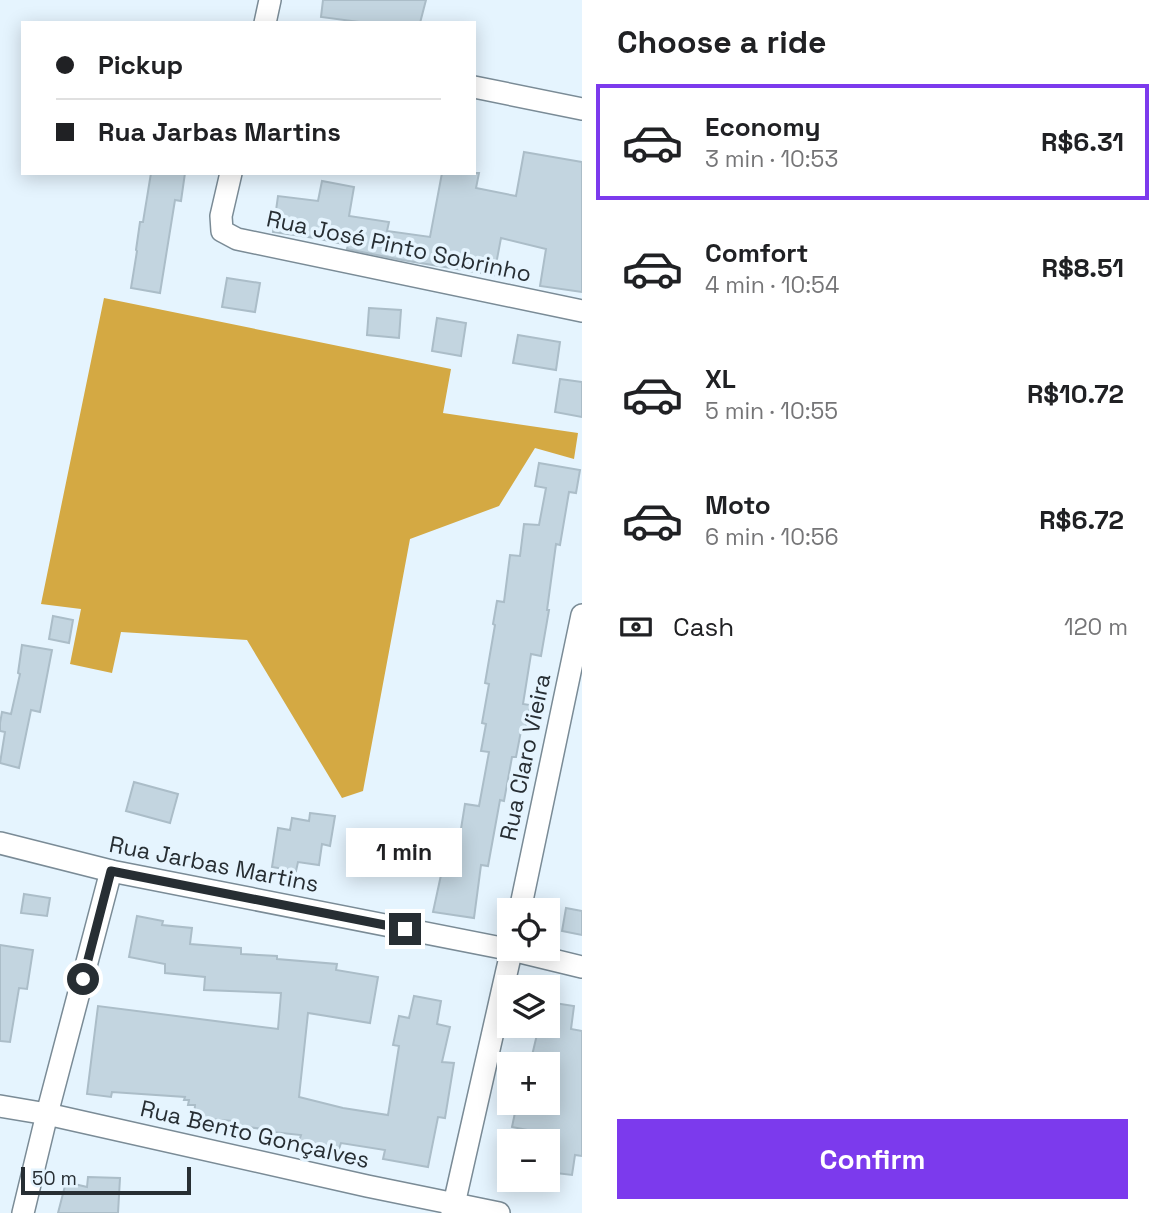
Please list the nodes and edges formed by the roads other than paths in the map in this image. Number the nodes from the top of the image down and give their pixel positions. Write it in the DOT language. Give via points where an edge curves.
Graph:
graph roads {
  1 [pos="271,0"];
  2 [pos="266,21"];
  3 [pos="476,87"];
  4 [pos="582,110"];
  5 [pos="230,175"];
  6 [pos="582,311"];
  7 [pos="582,615"];
  8 [pos="0,843"];
  9 [pos="111,871"];
  10 [pos="523,898"];
  11 [pos="497,946"];
  12 [pos="509,961"];
  13 [pos="559,961"];
  14 [pos="582,967"];
  15 [pos="0,1105"];
  16 [pos="47,1114"];
  17 [pos="453,1209"];
  18 [pos="23,1213"];
  19 [pos="499,1213"];
  1 -- 2 [label="street"];
  3 -- 4 [label="street"];
  5 -- 6 [label="street, Rua José Pinto Sobrinho" via="222,231 237,239"];
  7 -- 10 [label="street, Rua Claro Vieira"];
  8 -- 9 [label="street, Rua Jarbas Martins"];
  9 -- 11 [label="street, Rua Jarbas Martins"];
  9 -- 16 [label="street"];
  12 -- 17 [label="street"];
  13 -- 14 [label="street, Rua Jarbas Martins"];
  15 -- 16 [label="street, Rua Bento Gonçalves"];
  16 -- 17 [label="street, Rua Bento Gonçalves"];
  16 -- 18 [label="street"];
  17 -- 19 [label="street, Rua Bento Gonçalves"];
}
